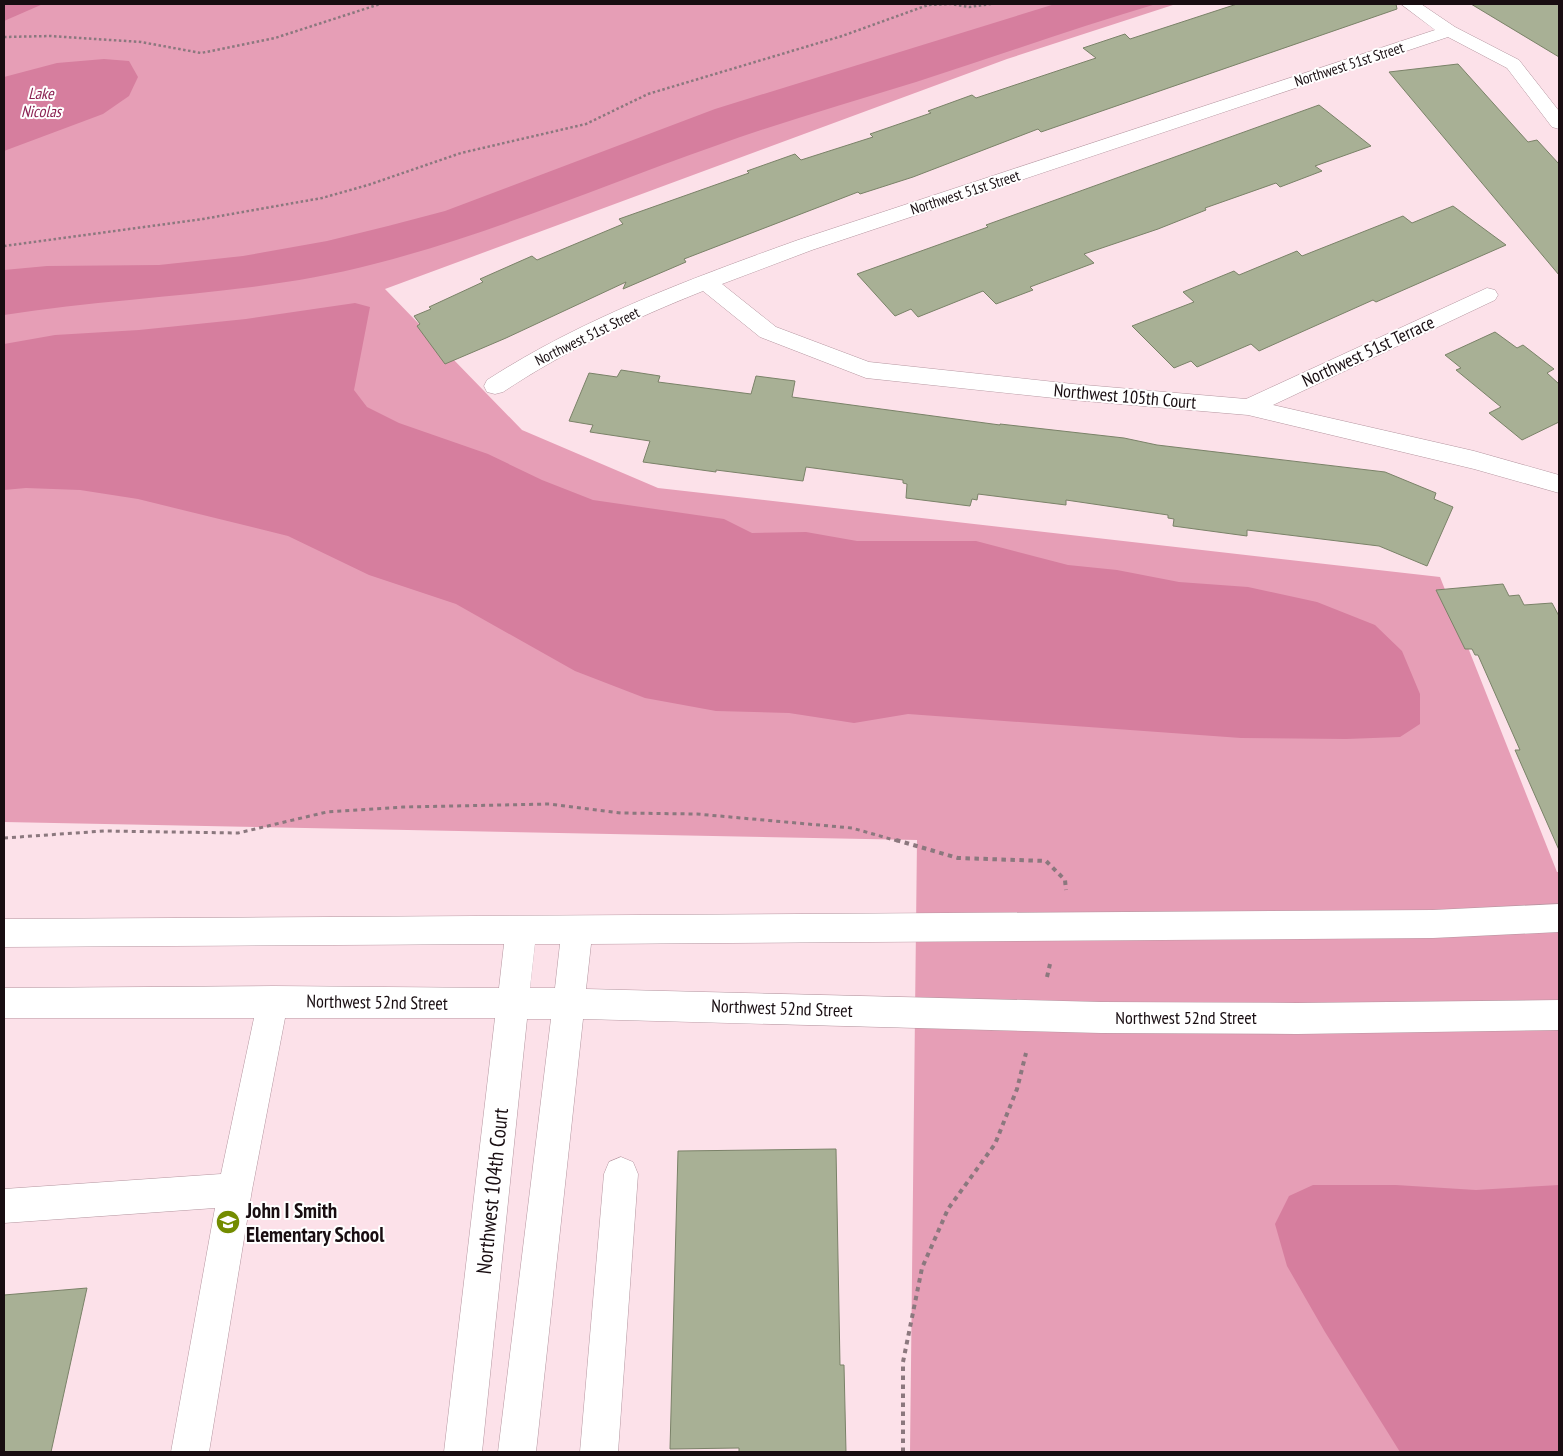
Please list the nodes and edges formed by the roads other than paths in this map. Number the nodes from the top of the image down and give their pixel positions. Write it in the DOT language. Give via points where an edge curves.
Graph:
graph roads {
  1 [pos="1410,4"];
  2 [pos="1448,31"];
  3 [pos="1559,123"];
  4 [pos="706,282"];
  5 [pos="1487,295"];
  6 [pos="495,386"];
  7 [pos="1248,407"];
  8 [pos="1559,484"];
  9 [pos="1559,918"];
  10 [pos="521,930"];
  11 [pos="577,931"];
  12 [pos="4,933"];
  13 [pos="273,1000"];
  14 [pos="4,1002"];
  15 [pos="513,1003"];
  16 [pos="569,1003"];
  17 [pos="1559,1015"];
  18 [pos="621,1174"];
  19 [pos="235,1190"];
  20 [pos="4,1206"];
  21 [pos="190,1452"];
  22 [pos="463,1452"];
  23 [pos="517,1452"];
  24 [pos="599,1452"];
  1 -- 2 [label="street"];
  2 -- 3 [label="street" via="1513,64"];
  2 -- 4 [label="street, Northwest 51st Street" via="805,245"];
  4 -- 6 [label="street, Northwest 51st Street" via="613,320 563,345"];
  4 -- 7 [label="street, Northwest 105th Court" via="768,332 866,370"];
  5 -- 7 [label="street, Northwest 51st Terrace"];
  7 -- 8 [label="street, Northwest 105th Court" via="1474,460"];
  9 -- 11 [label="street" via="1432,924"];
  10 -- 11 [label="street"];
  10 -- 12 [label="street"];
  10 -- 15 [label="street, Northwest 104th Court"];
  11 -- 16 [label="street"];
  13 -- 14 [label="street, Northwest 52nd Street"];
  13 -- 15 [label="street, Northwest 52nd Street"];
  13 -- 19 [label="street"];
  15 -- 16 [label="street, Northwest 52nd Street"];
  15 -- 22 [label="street, Northwest 104th Court"];
  16 -- 17 [label="street, Northwest 52nd Street" via="1035,1017"];
  16 -- 23 [label="street"];
  18 -- 24 [label="street"];
  19 -- 20 [label="street"];
  19 -- 21 [label="street"];
}
